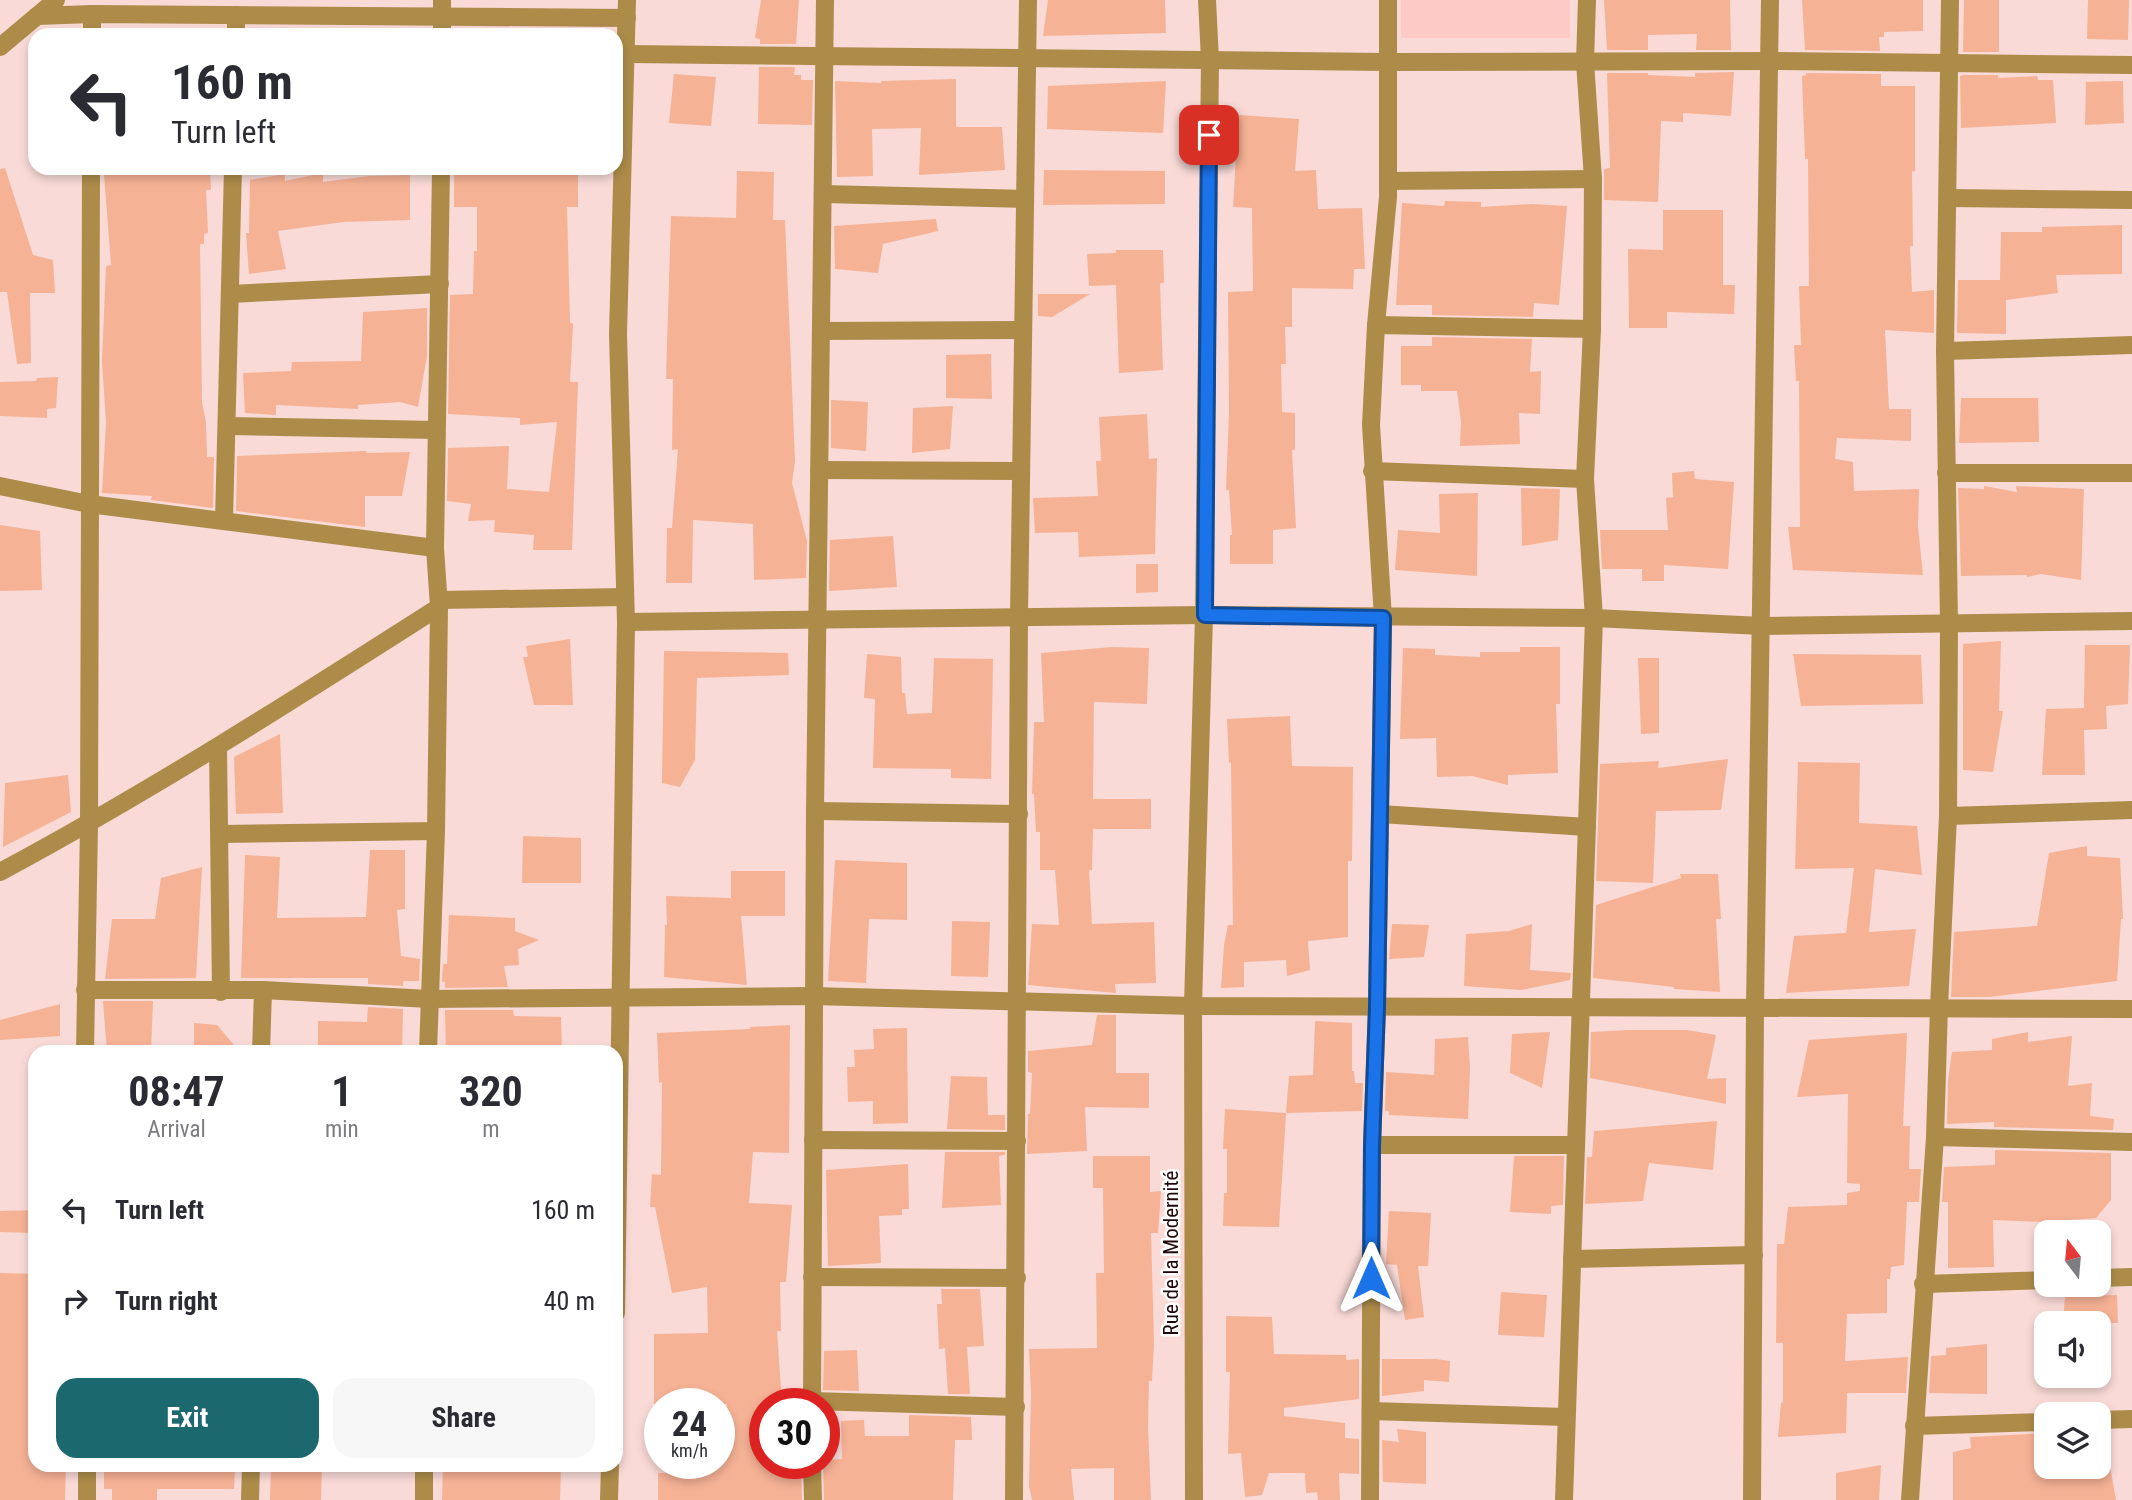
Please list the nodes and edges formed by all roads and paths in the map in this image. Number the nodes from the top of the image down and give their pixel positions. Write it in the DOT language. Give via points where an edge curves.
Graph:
graph roads {
  1 [pos="56,0"];
  2 [pos="825,0"];
  3 [pos="1028,0"];
  4 [pos="1207,0"];
  5 [pos="1388,0"];
  6 [pos="1587,0"];
  7 [pos="1770,0"];
  8 [pos="1950,0"];
  9 [pos="442,8"];
  10 [pos="627,9"];
  11 [pos="92,14"];
  12 [pos="236,15"];
  13 [pos="37,16"];
  14 [pos="92,28"];
  15 [pos="236,28"];
  16 [pos="442,28"];
  17 [pos="7,31"];
  18 [pos="0,47"];
  19 [pos="625,54"];
  20 [pos="825,56"];
  21 [pos="1027,57"];
  22 [pos="1210,59"];
  23 [pos="1769,61"];
  24 [pos="1387,62"];
  25 [pos="1585,62"];
  26 [pos="1950,62"];
  27 [pos="2132,65"];
  28 [pos="623,134"];
  29 [pos="91,175"];
  30 [pos="233,175"];
  31 [pos="441,175"];
  32 [pos="622,175"];
  33 [pos="1593,179"];
  34 [pos="1388,181"];
  35 [pos="822,194"];
  36 [pos="1948,198"];
  37 [pos="1025,199"];
  38 [pos="2132,200"];
  39 [pos="440,284"];
  40 [pos="230,294"];
  41 [pos="1376,325"];
  42 [pos="1592,329"];
  43 [pos="1023,330"];
  44 [pos="821,331"];
  45 [pos="2132,345"];
  46 [pos="1945,351"];
  47 [pos="227,426"];
  48 [pos="436,430"];
  49 [pos="819,470"];
  50 [pos="1021,471"];
  51 [pos="1373,471"];
  52 [pos="1946,473"];
  53 [pos="2132,473"];
  54 [pos="1586,479"];
  55 [pos="0,486"];
  56 [pos="89,504"];
  57 [pos="225,520"];
  58 [pos="435,548"];
  59 [pos="625,597"];
  60 [pos="439,604"];
  61 [pos="1205,615"];
  62 [pos="1019,617"];
  63 [pos="1383,618"];
  64 [pos="1594,618"];
  65 [pos="817,619"];
  66 [pos="2132,621"];
  67 [pos="626,622"];
  68 [pos="1949,624"];
  69 [pos="1762,626"];
  70 [pos="218,747"];
  71 [pos="2132,810"];
  72 [pos="814,811"];
  73 [pos="1019,814"];
  74 [pos="1380,814"];
  75 [pos="1948,816"];
  76 [pos="89,825"];
  77 [pos="1587,827"];
  78 [pos="436,831"];
  79 [pos="220,834"];
  80 [pos="0,872"];
  81 [pos="85,990"];
  82 [pos="263,990"];
  83 [pos="221,992"];
  84 [pos="813,996"];
  85 [pos="622,997"];
  86 [pos="429,999"];
  87 [pos="1018,1002"];
  88 [pos="1193,1006"];
  89 [pos="1377,1007"];
  90 [pos="1580,1007"];
  91 [pos="1939,1007"];
  92 [pos="1755,1008"];
  93 [pos="2132,1009"];
  94 [pos="85,1045"];
  95 [pos="261,1045"];
  96 [pos="428,1045"];
  97 [pos="621,1045"];
  98 [pos="1936,1137"];
  99 [pos="813,1140"];
  100 [pos="1017,1141"];
  101 [pos="2132,1142"];
  102 [pos="1576,1144"];
  103 [pos="1372,1146"];
  104 [pos="1754,1255"];
  105 [pos="1572,1259"];
  106 [pos="2132,1277"];
  107 [pos="812,1278"];
  108 [pos="1017,1278"];
  109 [pos="2111,1278"];
  110 [pos="2034,1280"];
  111 [pos="1923,1284"];
  112 [pos="813,1388"];
  113 [pos="840,1403"];
  114 [pos="1016,1407"];
  115 [pos="1371,1411"];
  116 [pos="1566,1416"];
  117 [pos="2132,1419"];
  118 [pos="2111,1420"];
  119 [pos="2034,1422"];
  120 [pos="1914,1426"];
  121 [pos="87,1472"];
  122 [pos="251,1472"];
  123 [pos="424,1472"];
  124 [pos="610,1472"];
  125 [pos="813,1479"];
  126 [pos="87,1500"];
  127 [pos="250,1500"];
  128 [pos="424,1500"];
  129 [pos="608,1500"];
  130 [pos="813,1500"];
  131 [pos="1014,1500"];
  132 [pos="1194,1500"];
  133 [pos="1370,1500"];
  134 [pos="1564,1500"];
  135 [pos="1752,1500"];
  136 [pos="1910,1500"];
  1 -- 13 [label="street"];
  2 -- 20 [label="street"];
  3 -- 21 [label="street"];
  4 -- 22 [label="street, Rue de la Modernité"];
  5 -- 24 [label="street"];
  6 -- 25 [label="street"];
  7 -- 23 [label="street"];
  8 -- 26 [label="street"];
  9 -- 10 [label="street"];
  9 -- 12 [label="street"];
  9 -- 16 [label="street"];
  10 -- 19 [label="street"];
  11 -- 12 [label="street"];
  11 -- 13 [label="street"];
  11 -- 14 [label="street"];
  12 -- 15 [label="street"];
  13 -- 17 [label="street"];
  17 -- 18 [label="street"];
  19 -- 20 [label="street"];
  19 -- 28 [label="street"];
  20 -- 21 [label="street"];
  20 -- 35 [label="street"];
  21 -- 22 [label="street"];
  21 -- 37 [label="street"];
  22 -- 24 [label="street"];
  22 -- 61 [label="street, Rue de la Modernité"];
  23 -- 25 [label="street"];
  23 -- 26 [label="street"];
  23 -- 69 [label="street"];
  24 -- 25 [label="street"];
  24 -- 34 [label="street"];
  25 -- 33 [label="street"];
  26 -- 27 [label="street"];
  26 -- 36 [label="street"];
  29 -- 56 [label="street"];
  30 -- 40 [label="street"];
  31 -- 39 [label="street"];
  32 -- 59 [label="street" via="618,334"];
  33 -- 34 [label="street"];
  33 -- 42 [label="street"];
  34 -- 41 [label="street"];
  35 -- 37 [label="street"];
  35 -- 44 [label="street"];
  36 -- 38 [label="street"];
  36 -- 46 [label="street"];
  37 -- 43 [label="street"];
  39 -- 40 [label="street"];
  39 -- 48 [label="street"];
  40 -- 47 [label="street"];
  41 -- 42 [label="street"];
  41 -- 51 [label="street"];
  42 -- 54 [label="street"];
  43 -- 44 [label="street"];
  43 -- 50 [label="street"];
  44 -- 49 [label="street"];
  45 -- 46 [label="street"];
  46 -- 52 [label="street"];
  47 -- 48 [label="street"];
  47 -- 57 [label="street"];
  48 -- 58 [label="street"];
  49 -- 50 [label="street"];
  49 -- 65 [label="street"];
  50 -- 62 [label="street"];
  51 -- 54 [label="street"];
  51 -- 63 [label="street"];
  52 -- 53 [label="street"];
  52 -- 68 [label="street"];
  54 -- 64 [label="street"];
  55 -- 56 [label="street"];
  56 -- 57 [label="street"];
  56 -- 76 [label="street"];
  57 -- 58 [label="street"];
  58 -- 60 [label="street"];
  59 -- 60 [label="street"];
  59 -- 67 [label="street"];
  60 -- 70 [label="street"];
  60 -- 78 [label="street"];
  61 -- 62 [label="street"];
  61 -- 63 [label="street"];
  61 -- 88 [label="street, Rue de la Modernité"];
  62 -- 65 [label="street"];
  62 -- 73 [label="street"];
  63 -- 64 [label="street"];
  63 -- 74 [label="street"];
  64 -- 69 [label="street"];
  64 -- 77 [label="street"];
  65 -- 67 [label="street"];
  65 -- 72 [label="street"];
  66 -- 68 [label="street"];
  67 -- 85 [label="street"];
  68 -- 69 [label="street"];
  68 -- 75 [label="street"];
  69 -- 92 [label="street"];
  70 -- 76 [label="street"];
  70 -- 79 [label="street"];
  71 -- 75 [label="street"];
  72 -- 73 [label="street"];
  72 -- 84 [label="street"];
  73 -- 87 [label="street"];
  74 -- 77 [label="street"];
  74 -- 89 [label="street"];
  75 -- 91 [label="street"];
  76 -- 80 [label="street"];
  76 -- 81 [label="street"];
  77 -- 90 [label="street"];
  78 -- 79 [label="street"];
  78 -- 86 [label="street"];
  79 -- 83 [label="street"];
  81 -- 83 [label="street"];
  81 -- 94 [label="street"];
  82 -- 83 [label="street"];
  82 -- 86 [label="street"];
  82 -- 95 [label="street"];
  84 -- 85 [label="street"];
  84 -- 87 [label="street"];
  84 -- 99 [label="street"];
  85 -- 86 [label="street"];
  85 -- 97 [label="street"];
  86 -- 96 [label="street"];
  87 -- 88 [label="street"];
  87 -- 100 [label="street"];
  88 -- 89 [label="street"];
  88 -- 132 [label="street, Rue de la Modernité"];
  89 -- 90 [label="street"];
  89 -- 103 [label="street"];
  90 -- 92 [label="street"];
  90 -- 102 [label="street"];
  91 -- 92 [label="street"];
  91 -- 93 [label="street"];
  91 -- 98 [label="street"];
  92 -- 104 [label="street"];
  98 -- 101 [label="street"];
  98 -- 111 [label="street"];
  99 -- 100 [label="street"];
  99 -- 107 [label="street"];
  100 -- 108 [label="street"];
  102 -- 103 [label="street"];
  102 -- 105 [label="street"];
  103 -- 115 [label="street"];
  104 -- 105 [label="street"];
  104 -- 135 [label="street"];
  105 -- 116 [label="street"];
  106 -- 109 [label="street"];
  107 -- 108 [label="street"];
  107 -- 112 [label="street"];
  108 -- 114 [label="street"];
  110 -- 111 [label="street"];
  111 -- 120 [label="street"];
  113 -- 114 [label="street"];
  114 -- 131 [label="street"];
  115 -- 116 [label="street"];
  115 -- 133 [label="street"];
  116 -- 134 [label="street"];
  117 -- 118 [label="street"];
  119 -- 120 [label="street"];
  120 -- 136 [label="street"];
  121 -- 126 [label="street"];
  122 -- 127 [label="street"];
  123 -- 128 [label="street"];
  124 -- 129 [label="street"];
  125 -- 130 [label="street"];
}
